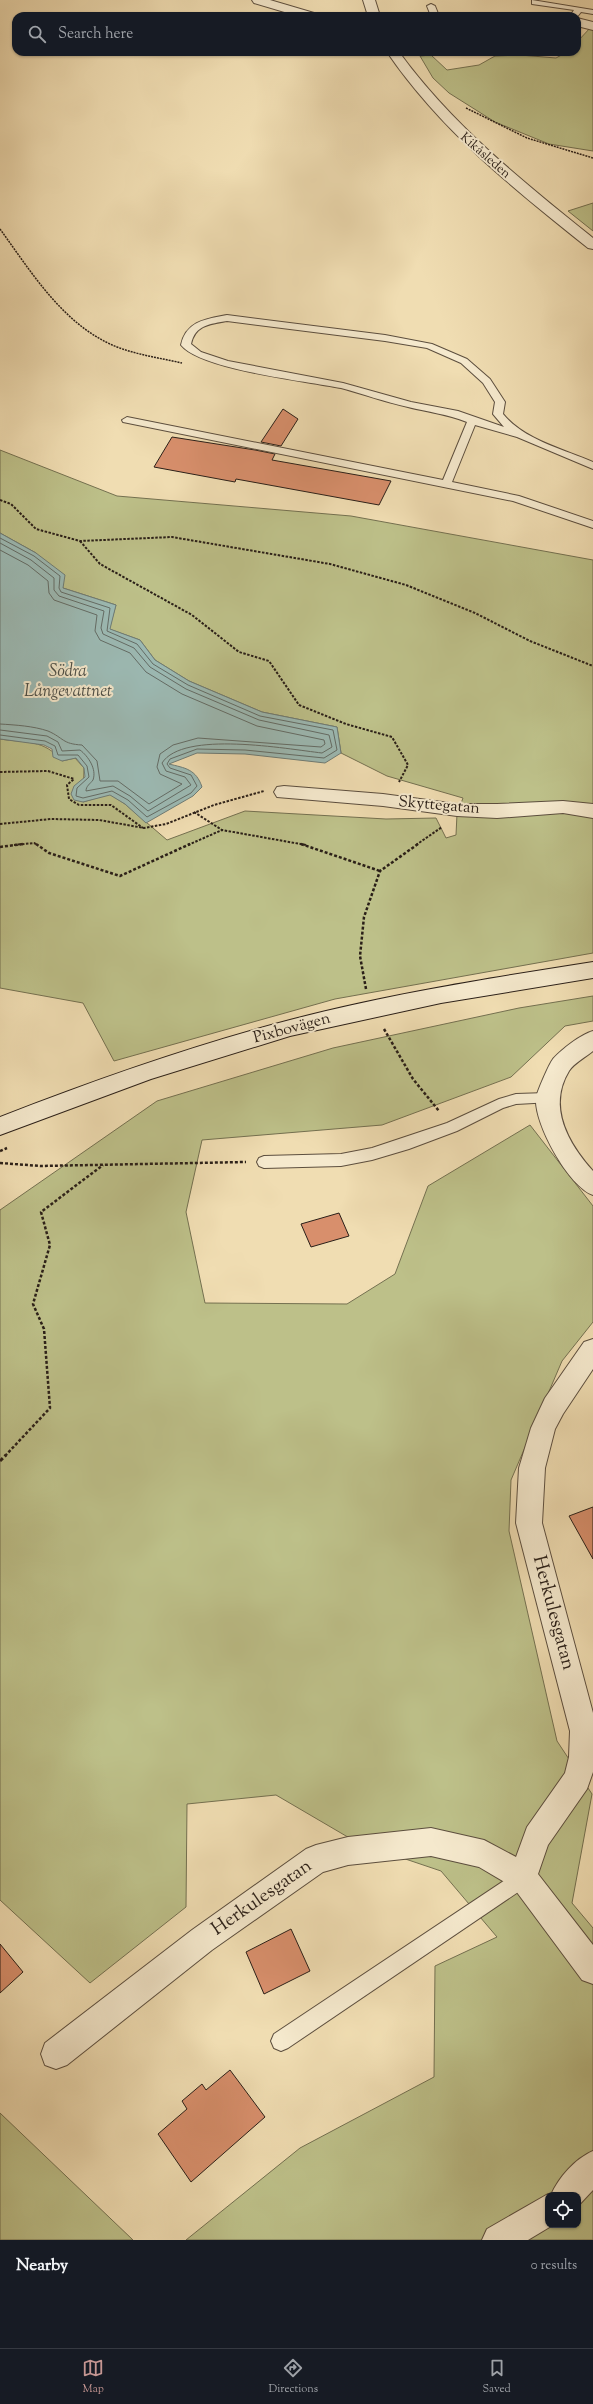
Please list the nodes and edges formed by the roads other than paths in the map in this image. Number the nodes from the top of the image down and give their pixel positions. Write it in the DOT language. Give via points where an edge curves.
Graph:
graph roads {
  1 [pos="258,0"];
  2 [pos="369,0"];
  3 [pos="536,0"];
  4 [pos="431,6"];
  5 [pos="579,9"];
  6 [pos="297,12"];
  7 [pos="373,12"];
  8 [pos="433,12"];
  9 [pos="577,12"];
  10 [pos="593,12"];
  11 [pos="581,23"];
  12 [pos="593,26"];
  13 [pos="397,56"];
  14 [pos="593,245"];
  15 [pos="126,420"];
  16 [pos="472,421"];
  17 [pos="521,435"];
  18 [pos="593,466"];
  19 [pos="447,483"];
  20 [pos="593,525"];
  21 [pos="284,792"];
  22 [pos="593,812"];
  23 [pos="593,970"];
  24 [pos="593,1039"];
  25 [pos="547,1098"];
  26 [pos="0,1126"];
  27 [pos="264,1162"];
  28 [pos="593,1186"];
  29 [pos="593,1350"];
  30 [pos="523,1877"];
  31 [pos="593,1968"];
  32 [pos="281,2041"];
  33 [pos="56,2054"];
  34 [pos="593,2167"];
  35 [pos="570,2192"];
  36 [pos="545,2212"];
  37 [pos="498,2240"];
  1 -- 6 [label="street"];
  2 -- 7 [label="street"];
  3 -- 5 [label="lane" via="535,2"];
  4 -- 8 [label="lane"];
  5 -- 9 [label="lane"];
  5 -- 10 [label="lane"];
  11 -- 12 [label="street"];
  13 -- 14 [label="street, Kikåsleden" via="411,78 454,129 490,162"];
  15 -- 19 [label="lane"];
  16 -- 17 [label="lane"];
  16 -- 17 [label="lane" via="454,412 410,405 343,386 226,363 198,354 186,345 188,335 205,322 227,318 331,330 429,346 464,361 487,381 500,402 498,414"];
  16 -- 19 [label="lane"];
  17 -- 18 [label="lane"];
  19 -- 20 [label="lane" via="515,498"];
  21 -- 22 [label="street, Skyttegatan" via="444,808 497,811 564,807"];
  23 -- 26 [label="street, Pixbovägen" via="501,983 400,1002 289,1028 214,1050 87,1093"];
  24 -- 25 [label="street" via="561,1065"];
  25 -- 27 [label="lane" via="516,1099 499,1104 452,1127 404,1145 341,1160"];
  25 -- 28 [label="street" via="551,1118 566,1155"];
  29 -- 30 [label="street, Herkulesgatan" via="554,1406 543,1428 532,1468 529,1522 584,1731 583,1758 577,1779 537,1837"];
  30 -- 31 [label="street, Herkulesgatan"];
  30 -- 32 [label="lane"];
  30 -- 33 [label="street, Herkulesgatan" via="484,1854 431,1842 348,1851 316,1859 202,1940"];
  34 -- 35 [label="street"];
  36 -- 37 [label="street"];
}
